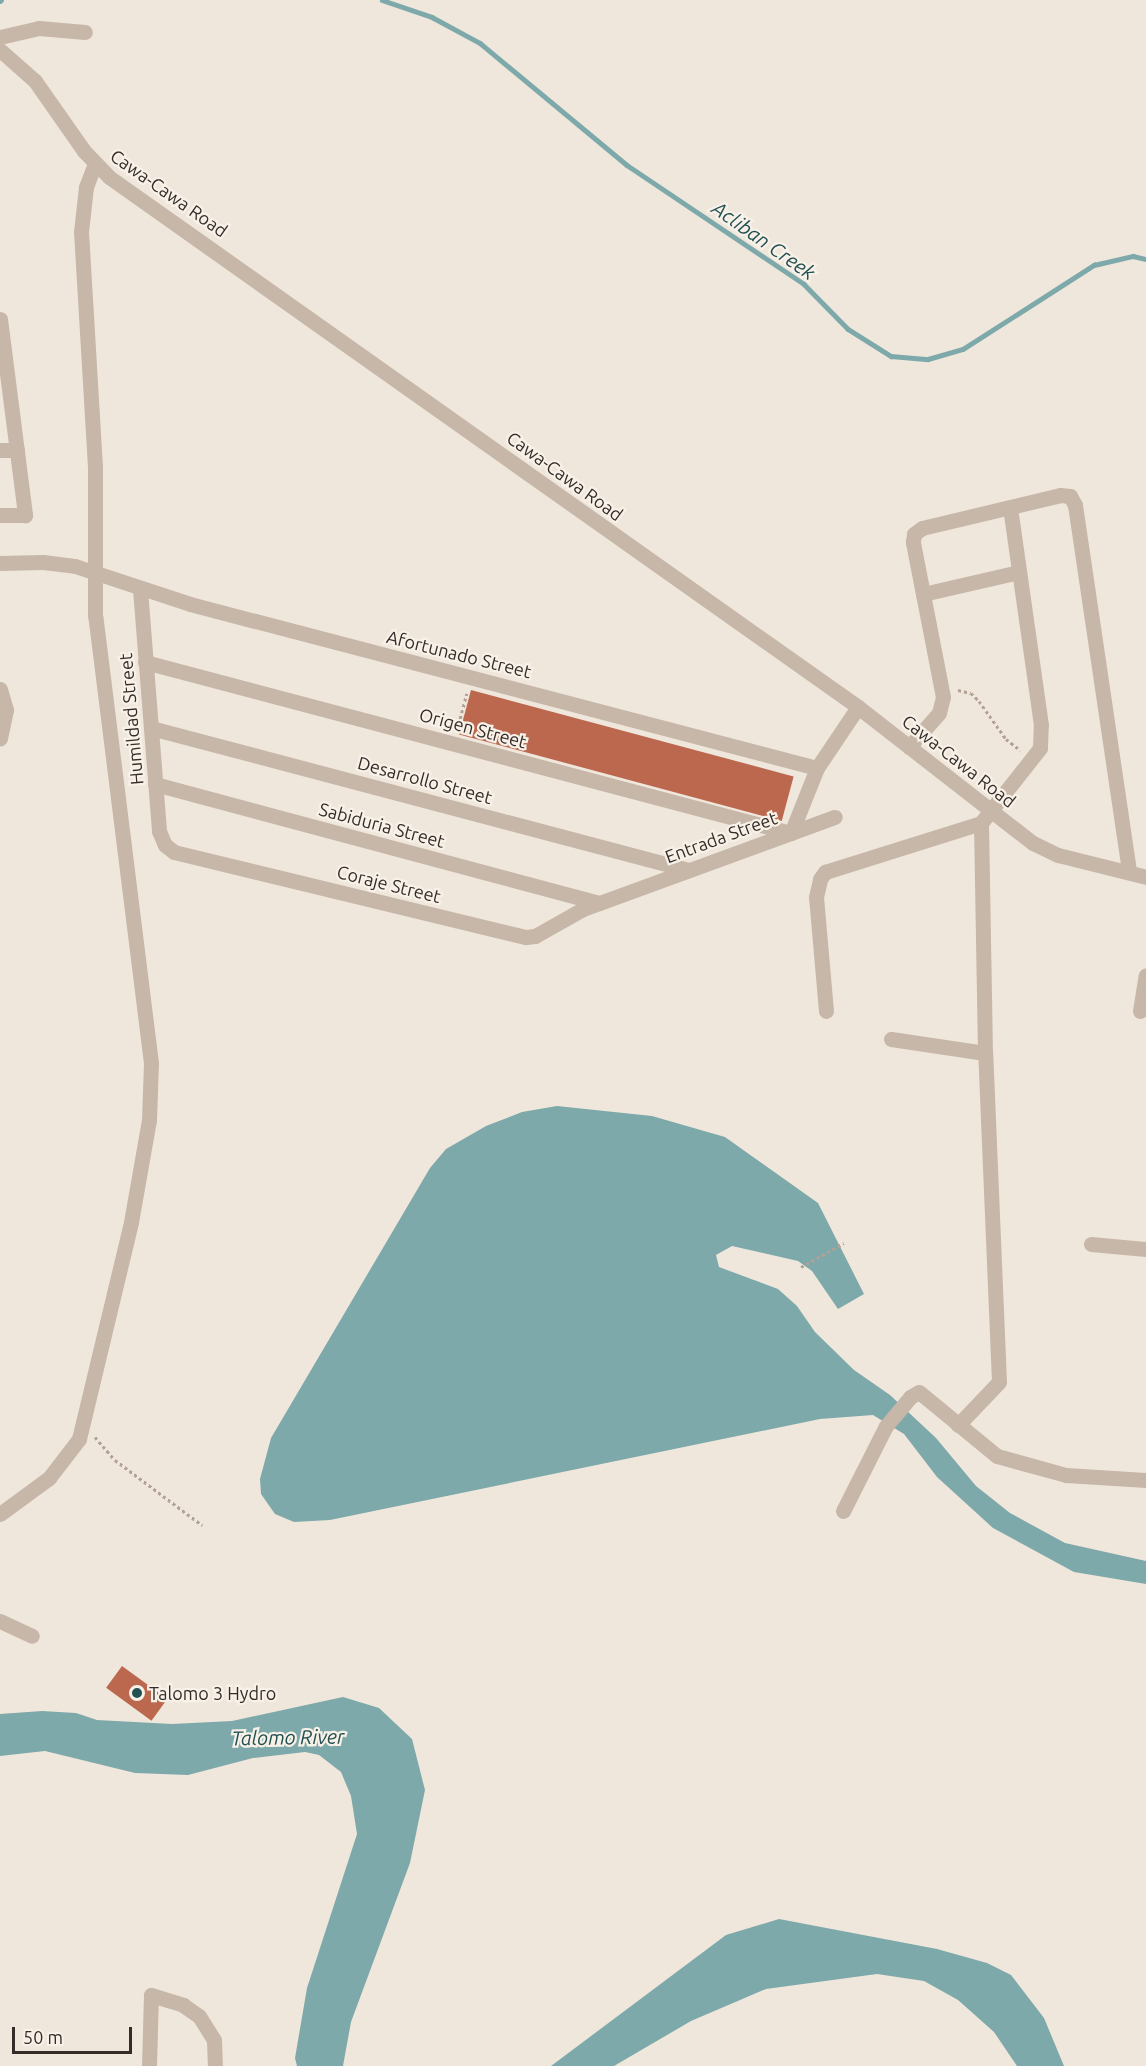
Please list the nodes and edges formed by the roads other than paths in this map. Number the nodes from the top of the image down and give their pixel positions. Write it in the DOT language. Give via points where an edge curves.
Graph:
graph roads {
  1 [pos="85,32"];
  2 [pos="0,37"];
  3 [pos="0,50"];
  4 [pos="95,164"];
  5 [pos="0,320"];
  6 [pos="4,385"];
  7 [pos="0,450"];
  8 [pos="16,450"];
  9 [pos="1010,507"];
  10 [pos="0,515"];
  11 [pos="0,563"];
  12 [pos="93,572"];
  13 [pos="1019,573"];
  14 [pos="140,589"];
  15 [pos="923,594"];
  16 [pos="146,662"];
  17 [pos="0,690"];
  18 [pos="858,707"];
  19 [pos="151,728"];
  20 [pos="0,738"];
  21 [pos="909,747"];
  22 [pos="817,768"];
  23 [pos="155,784"];
  24 [pos="835,817"];
  25 [pos="985,817"];
  26 [pos="791,833"];
  27 [pos="165,845"];
  28 [pos="689,870"];
  29 [pos="1129,872"];
  30 [pos="1146,877"];
  31 [pos="599,903"];
  32 [pos="1146,975"];
  33 [pos="826,1011"];
  34 [pos="1140,1011"];
  35 [pos="891,1039"];
  36 [pos="985,1053"];
  37 [pos="1091,1244"];
  38 [pos="1146,1249"];
  39 [pos="958,1425"];
  40 [pos="1146,1480"];
  41 [pos="843,1511"];
  42 [pos="0,1514"];
  43 [pos="0,1621"];
  44 [pos="32,1636"];
  45 [pos="149,2066"];
  46 [pos="215,2066"];
  1 -- 2 [label="street" via="39,28"];
  3 -- 4 [label="street, Cawa-Cawa Road" via="35,81"];
  4 -- 12 [label="street" via="84,198 81,232 95,467"];
  4 -- 18 [label="street, Cawa-Cawa Road"];
  5 -- 6 [label="street"];
  6 -- 8 [label="street"];
  7 -- 8 [label="street"];
  8 -- 10 [label="street" via="25,514"];
  9 -- 13 [label="street"];
  9 -- 15 [label="street" via="922,528 914,534"];
  9 -- 29 [label="street" via="1066,494 1075,505"];
  11 -- 12 [label="street, Afortunado Street" via="59,563"];
  12 -- 14 [label="street, Afortunado Street"];
  12 -- 42 [label="street" via="95,616 151,1063 141,1172 84,1424 67,1459 49,1478"];
  13 -- 15 [label="street"];
  13 -- 25 [label="street" via="1042,731 1040,748"];
  14 -- 16 [label="street, Humildad Street"];
  14 -- 22 [label="street, Afortunado Street"];
  15 -- 21 [label="street" via="942,691 939,713"];
  16 -- 19 [label="street, Humildad Street"];
  16 -- 26 [label="street, Origen Street"];
  17 -- 20 [label="street" via="6,710"];
  18 -- 21 [label="street, Cawa-Cawa Road"];
  18 -- 22 [label="street, Entrada Street"];
  19 -- 23 [label="street, Humildad Street"];
  19 -- 28 [label="street, Desarrollo Street"];
  21 -- 25 [label="street, Cawa-Cawa Road"];
  22 -- 26 [label="street, Entrada Street"];
  23 -- 27 [label="street, Humildad Street" via="159,831"];
  23 -- 31 [label="street, Sabiduria Street"];
  24 -- 26 [label="street"];
  25 -- 29 [label="street, Cawa-Cawa Road" via="1052,852"];
  25 -- 33 [label="street" via="825,872 816,897"];
  25 -- 36 [label="street"];
  26 -- 28 [label="street, Entrada Street"];
  27 -- 31 [label="street, Coraje Street" via="174,852 526,937"];
  28 -- 31 [label="street, Entrada Street"];
  29 -- 30 [label="street, Cawa-Cawa Road"];
  32 -- 34 [label="street"];
  35 -- 36 [label="street"];
  36 -- 39 [label="street" via="999,1382 991,1395"];
  37 -- 38 [label="street"];
  39 -- 40 [label="street" via="997,1456 1066,1475"];
  39 -- 41 [label="street" via="923,1393 914,1394 886,1426"];
  43 -- 44 [label="street"];
  45 -- 46 [label="street" via="151,1995 183,2005 199,2016 214,2040"];
}
